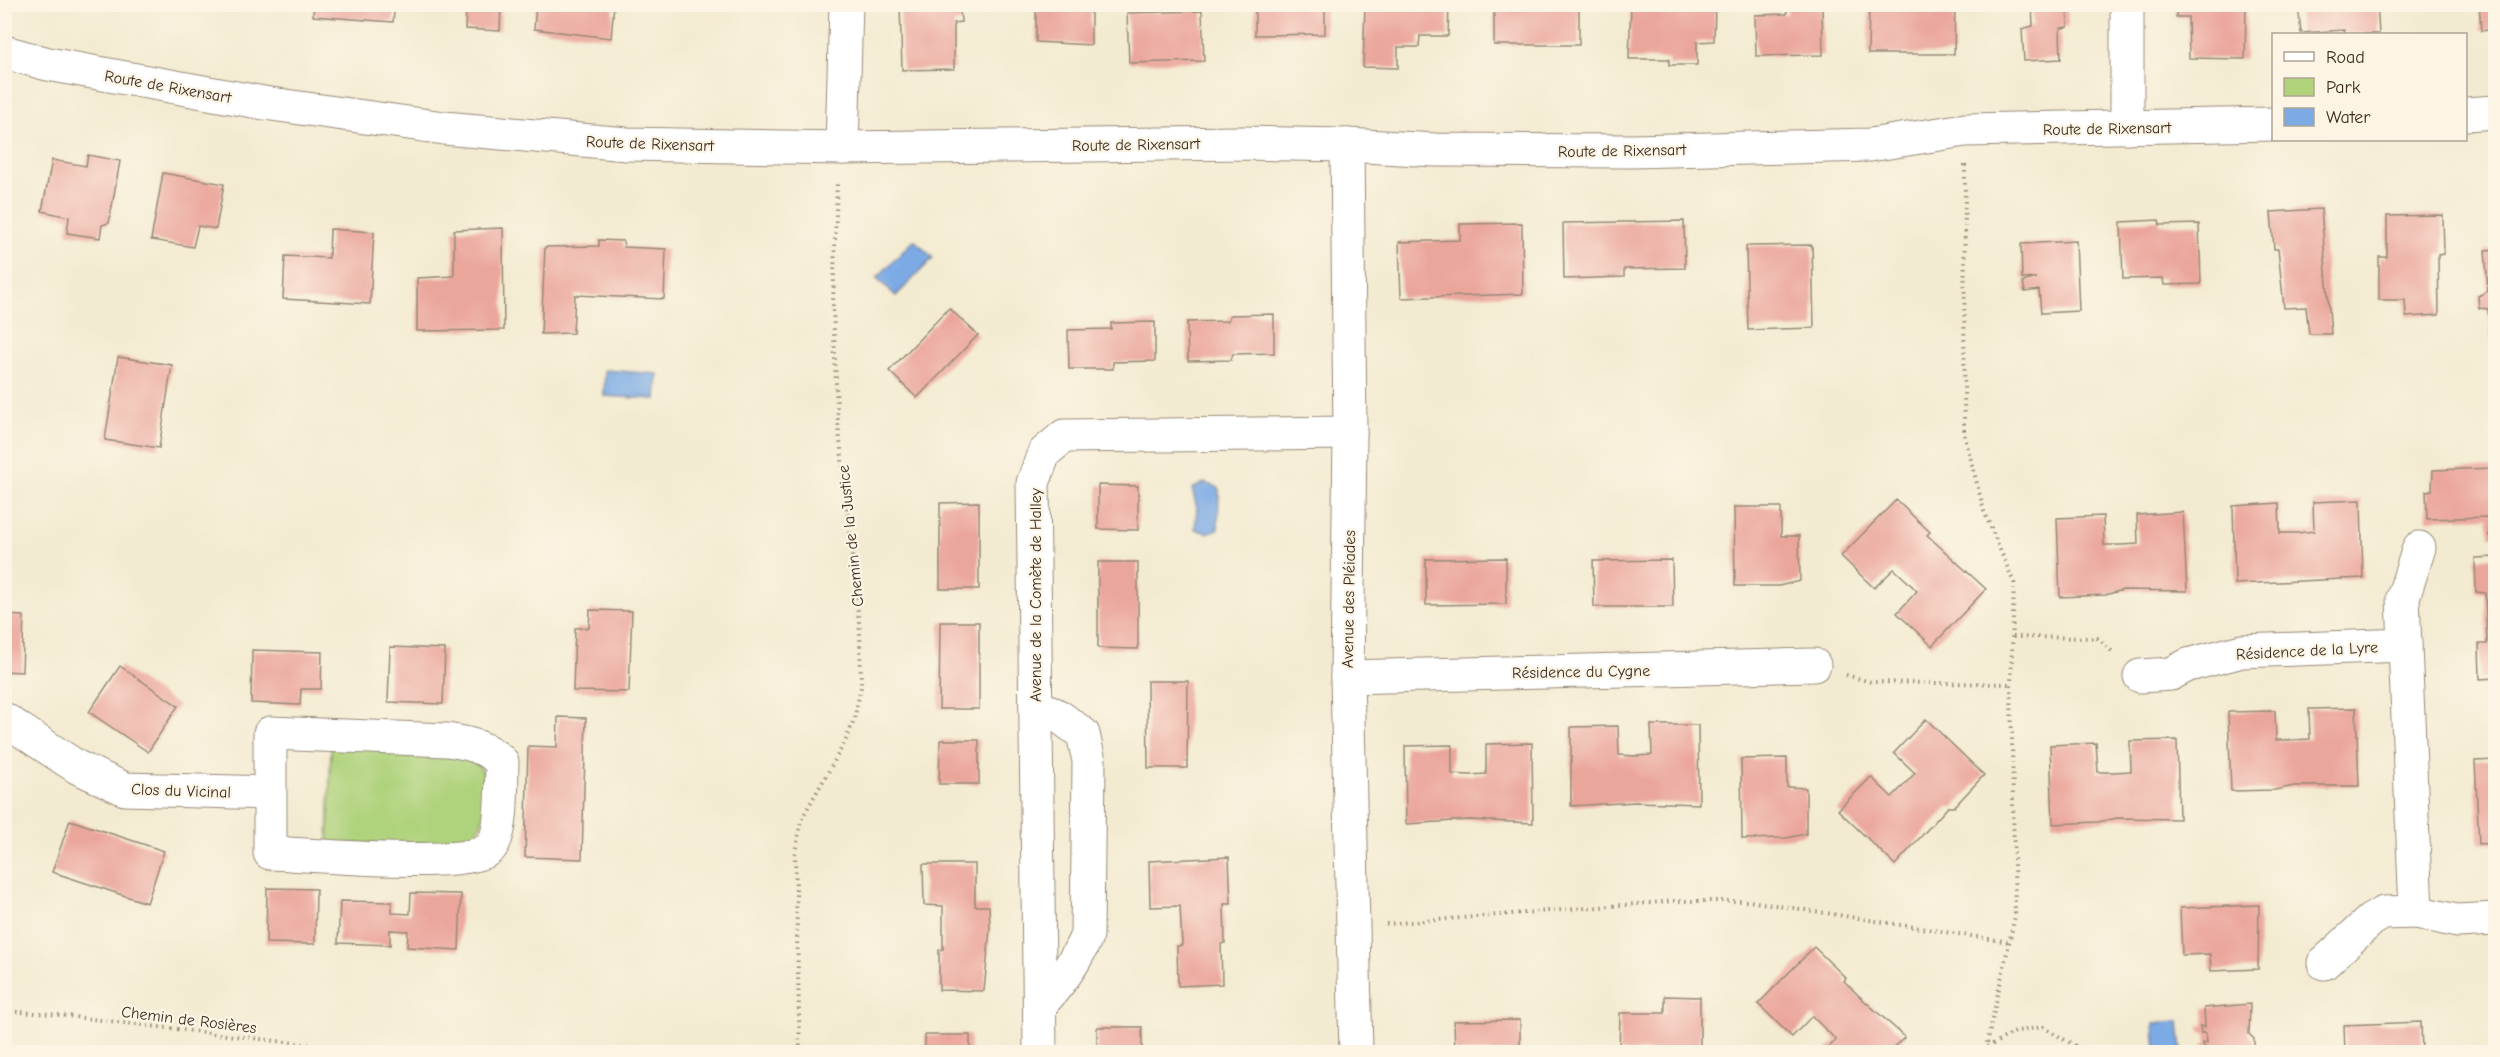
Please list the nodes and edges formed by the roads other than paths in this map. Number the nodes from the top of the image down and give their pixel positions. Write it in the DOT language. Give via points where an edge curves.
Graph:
graph roads {
  1 [pos="846,4"];
  2 [pos="2127,4"];
  3 [pos="4,52"];
  4 [pos="2496,112"];
  5 [pos="2467,114"];
  6 [pos="2272,124"];
  7 [pos="2127,127"];
  8 [pos="1347,145"];
  9 [pos="842,148"];
  10 [pos="1350,433"];
  11 [pos="2420,548"];
  12 [pos="2405,645"];
  13 [pos="1814,665"];
  14 [pos="2140,676"];
  15 [pos="1347,677"];
  16 [pos="1036,705"];
  17 [pos="4,719"];
  18 [pos="268,793"];
  19 [pos="2416,912"];
  20 [pos="2496,919"];
  21 [pos="2324,963"];
  22 [pos="1040,1005"];
  23 [pos="1040,1053"];
  24 [pos="1356,1053"];
  1 -- 9 [label="street"];
  2 -- 7 [label="street"];
  3 -- 9 [label="street, Route de Rixensart" via="48,64 264,103 444,128 627,144"];
  4 -- 5 [label="street"];
  6 -- 7 [label="street, Route de Rixensart"];
  7 -- 8 [label="street, Route de Rixensart" via="1965,130 1870,145 1633,151 1436,150"];
  8 -- 9 [label="street, Route de Rixensart"];
  8 -- 10 [label="street, Avenue des Pléiades"];
  10 -- 15 [label="street, Avenue des Pléiades"];
  10 -- 16 [label="street, Avenue de la Comète de Halley" via="1064,436 1050,447 1044,453 1034,483"];
  11 -- 12 [label="street" via="2403,598"];
  12 -- 14 [label="street, Résidence de la Lyre" via="2242,651 2188,665 2171,674"];
  12 -- 19 [label="street"];
  13 -- 15 [label="street, Résidence du Cygne"];
  15 -- 24 [label="street, Avenue des Pléiades"];
  16 -- 22 [label="street, Avenue de la Comète de Halley"];
  16 -- 22 [label="street" via="1083,734 1089,761 1088,935 1077,959"];
  17 -- 18 [label="street, Clos du Vicinal" via="77,767 125,789"];
  18 -- 18 [label="street" via="270,733 447,740 490,751 502,762 498,835 489,849 442,860 270,853"];
  19 -- 20 [label="street" via="2457,921"];
  19 -- 21 [label="street" via="2383,913"];
  22 -- 23 [label="street, Avenue de la Comète de Halley"];
}
